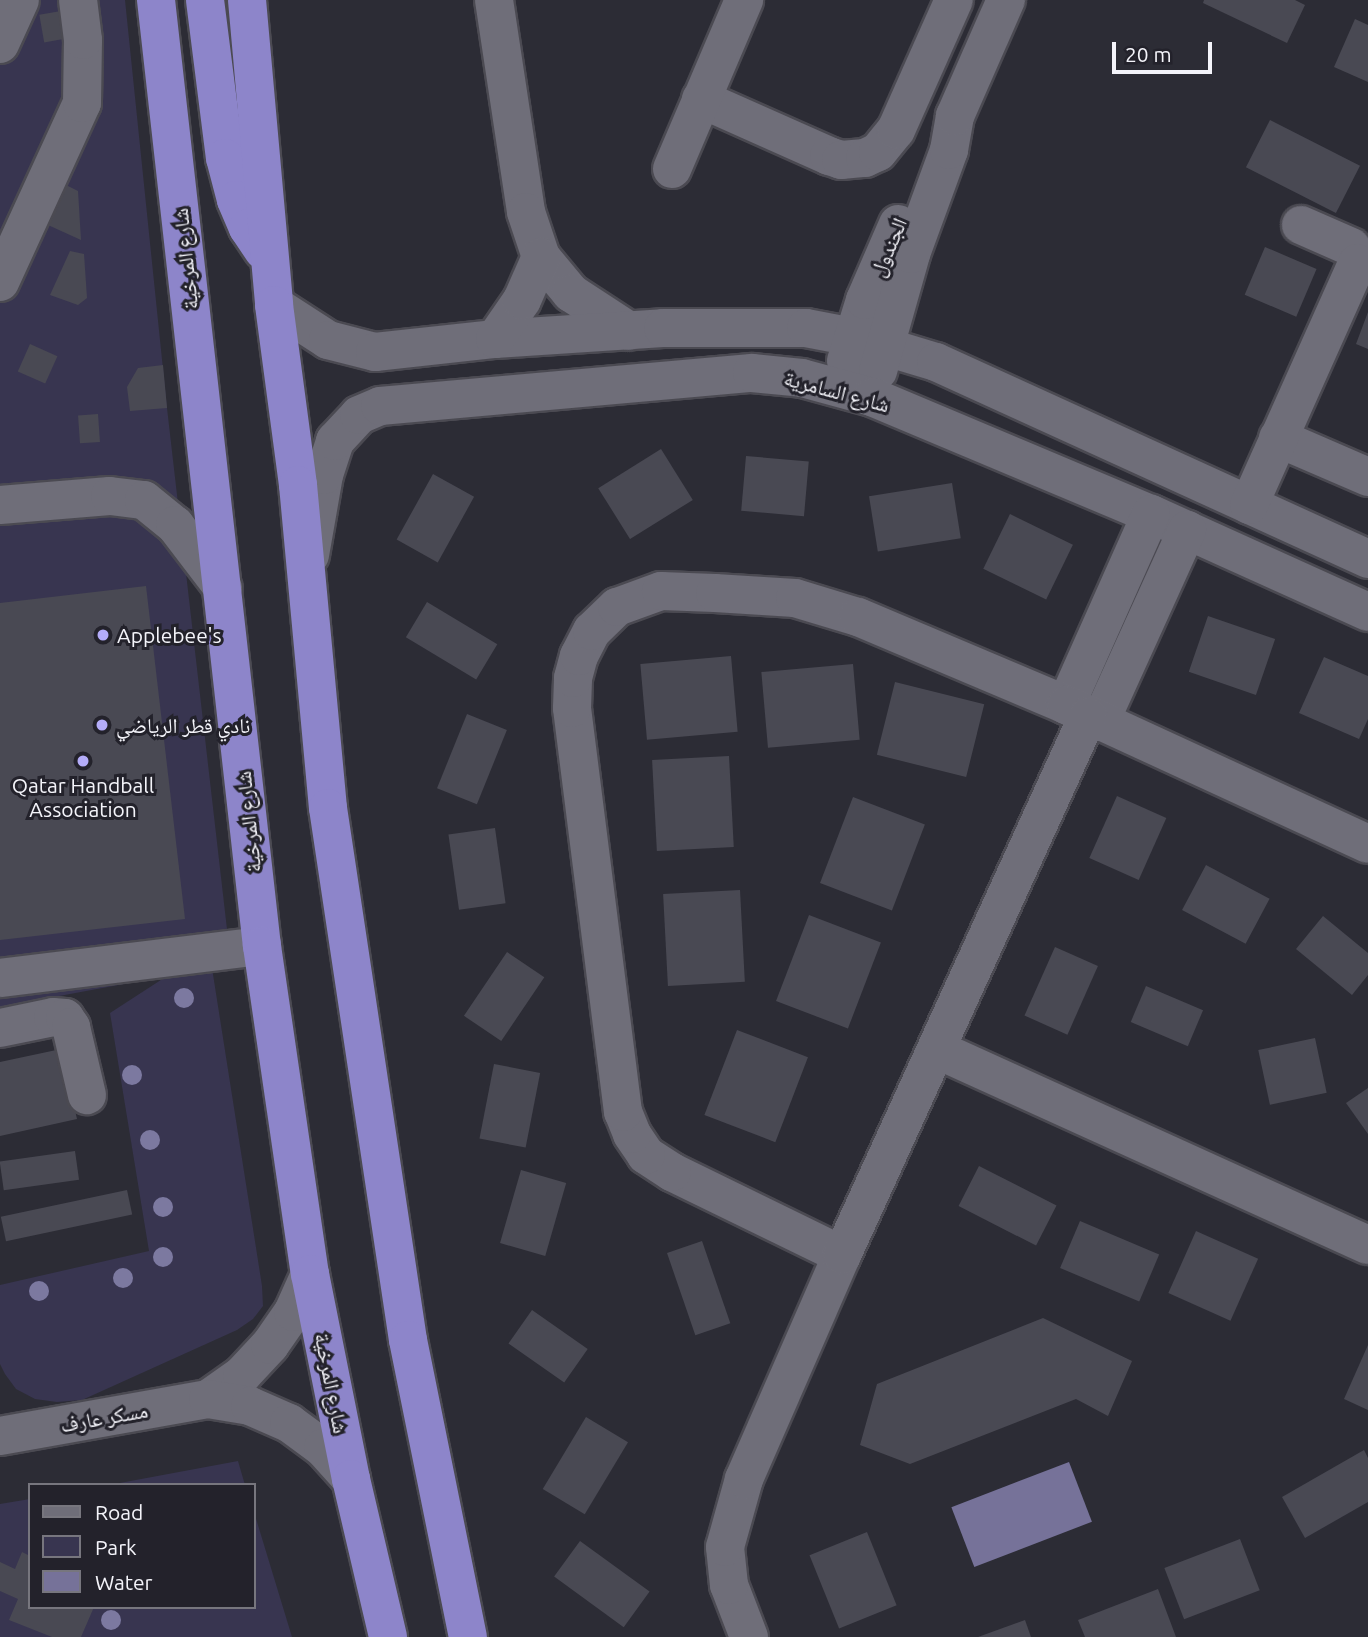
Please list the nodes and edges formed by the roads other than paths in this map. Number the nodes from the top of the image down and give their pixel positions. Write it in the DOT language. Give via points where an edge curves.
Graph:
graph roads {
  1 [pos="62,0"];
  2 [pos="78,0"];
  3 [pos="156,0"];
  4 [pos="205,0"];
  5 [pos="247,0"];
  6 [pos="494,0"];
  7 [pos="744,0"];
  8 [pos="954,0"];
  9 [pos="1006,0"];
  10 [pos="21,2"];
  11 [pos="83,40"];
  12 [pos="0,44"];
  13 [pos="701,99"];
  14 [pos="671,169"];
  15 [pos="1301,225"];
  16 [pos="1363,248"];
  17 [pos="541,257"];
  18 [pos="270,260"];
  19 [pos="0,282"];
  20 [pos="274,305"];
  21 [pos="629,331"];
  22 [pos="495,339"];
  23 [pos="868,341"];
  24 [pos="856,392"];
  25 [pos="1279,438"];
  26 [pos="1368,477"];
  27 [pos="0,505"];
  28 [pos="1249,505"];
  29 [pos="1151,514"];
  30 [pos="1187,530"];
  31 [pos="1368,559"];
  32 [pos="306,578"];
  33 [pos="223,588"];
  34 [pos="1368,612"];
  35 [pos="1085,714"];
  36 [pos="1368,844"];
  37 [pos="262,946"];
  38 [pos="0,978"];
  39 [pos="0,1028"];
  40 [pos="938,1050"];
  41 [pos="87,1095"];
  42 [pos="1368,1245"];
  43 [pos="842,1255"];
  44 [pos="310,1274"];
  45 [pos="208,1399"];
  46 [pos="0,1436"];
  47 [pos="351,1479"];
  48 [pos="387,1637"];
  49 [pos="468,1637"];
  50 [pos="749,1637"];
  1 -- 11 [label="street"];
  2 -- 11 [label="street"];
  3 -- 33 [label="highway, شارع المرخية"];
  4 -- 18 [label="highway" via="225,158 248,228"];
  5 -- 18 [label="highway"];
  6 -- 17 [label="street" via="526,212"];
  7 -- 13 [label="street"];
  8 -- 13 [label="street" via="896,130 878,152 865,158 841,160"];
  9 -- 23 [label="street, الجندول" via="955,116 949,150 911,254"];
  10 -- 12 [label="street"];
  11 -- 19 [label="street" via="82,103"];
  13 -- 14 [label="street"];
  15 -- 16 [label="street"];
  16 -- 25 [label="street"];
  17 -- 21 [label="street" via="571,293"];
  17 -- 22 [label="street" via="522,300"];
  18 -- 20 [label="highway"];
  20 -- 22 [label="street" via="328,340 359,351 396,352"];
  20 -- 32 [label="highway"];
  21 -- 22 [label="street"];
  21 -- 23 [label="street" via="794,328"];
  23 -- 24 [label="street, الجندول"];
  23 -- 28 [label="street" via="936,362"];
  24 -- 29 [label="street, شارع السامرية"];
  24 -- 32 [label="street, شارع السامرية" via="802,378 752,373 380,406 359,415 335,441 324,475"];
  25 -- 26 [label="street"];
  25 -- 28 [label="street"];
  27 -- 33 [label="street" via="110,496 144,500 175,525"];
  28 -- 31 [label="street"];
  29 -- 30 [label="street, شارع السامرية"];
  29 -- 35 [label="street"];
  30 -- 34 [label="street, شارع السامرية"];
  30 -- 35 [label="street"];
  32 -- 49 [label="highway" via="328,808 353,988 408,1340"];
  33 -- 37 [label="highway, شارع المرخية"];
  35 -- 36 [label="street"];
  35 -- 40 [label="street"];
  35 -- 43 [label="street" via="858,617 795,598 662,591 617,607 592,631 579,656 572,708 623,1112 632,1134 646,1155 672,1172"];
  37 -- 38 [label="street"];
  37 -- 44 [label="highway, شارع المرخية"];
  39 -- 41 [label="street" via="65,1018"];
  40 -- 42 [label="street"];
  40 -- 43 [label="street"];
  43 -- 50 [label="street" via="733,1512 725,1547 729,1585"];
  44 -- 45 [label="street, مسكر عارف" via="293,1312 270,1345 242,1375"];
  44 -- 47 [label="highway, شارع المرخية"];
  45 -- 46 [label="street, مسكر عارف"];
  45 -- 47 [label="street, مسكر عارف" via="250,1406 289,1423 323,1448"];
  47 -- 48 [label="highway, شارع المرخية"];
}
